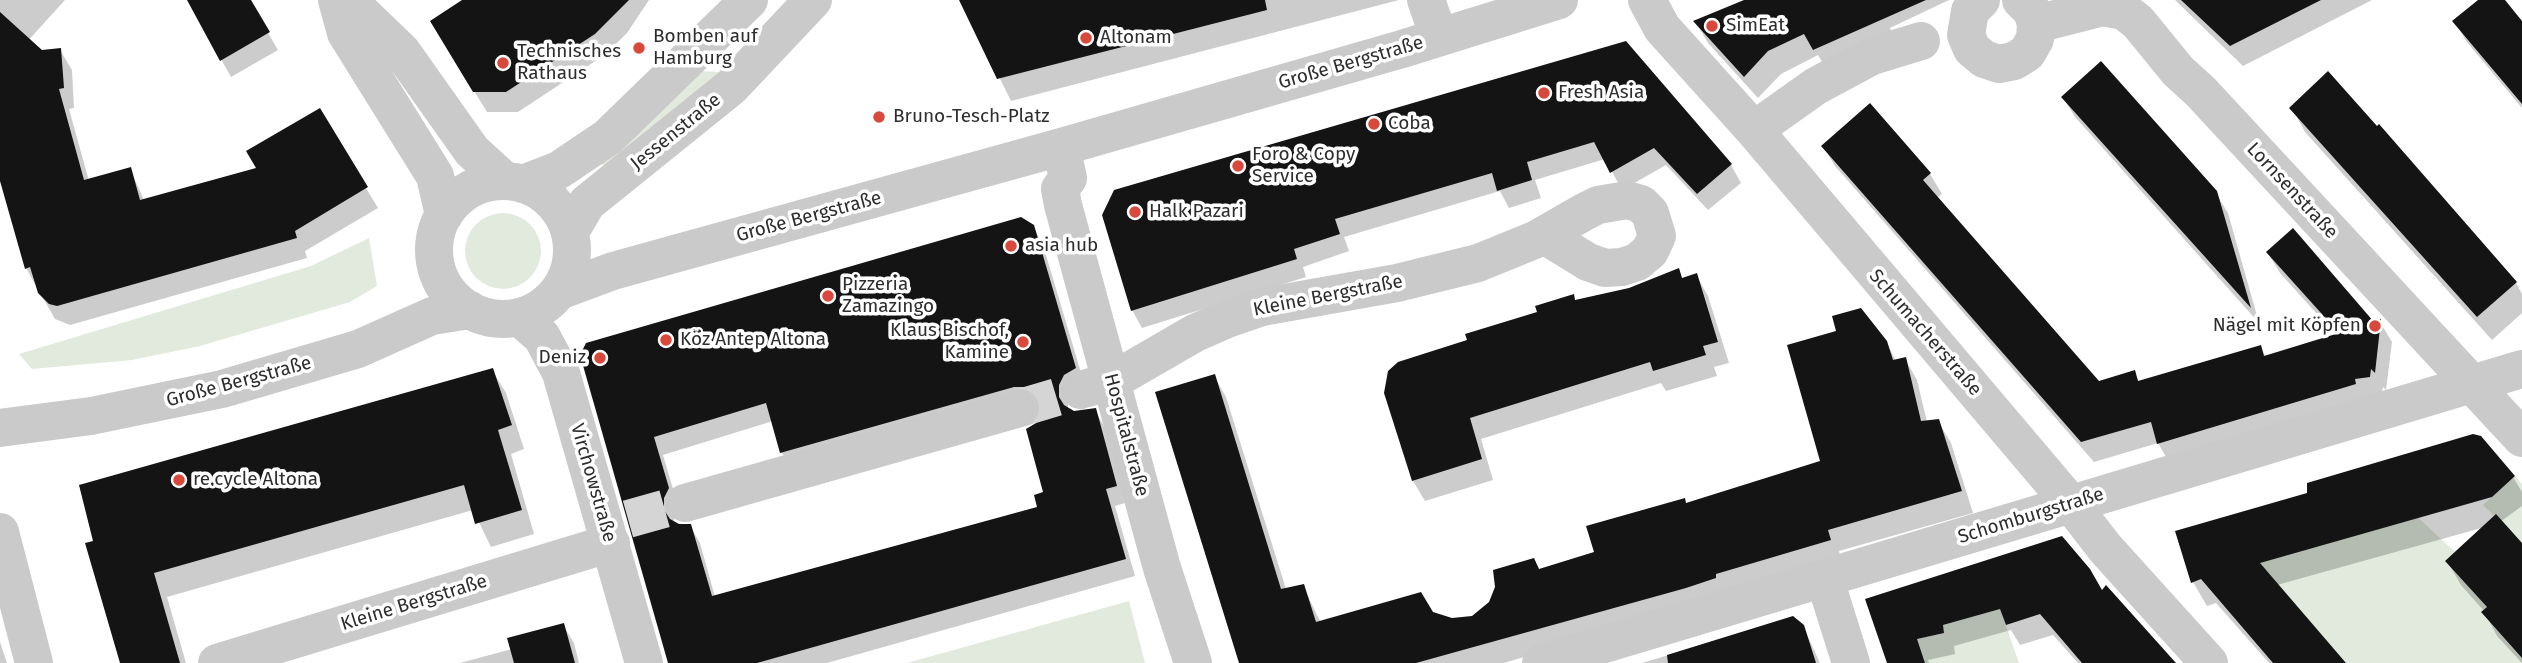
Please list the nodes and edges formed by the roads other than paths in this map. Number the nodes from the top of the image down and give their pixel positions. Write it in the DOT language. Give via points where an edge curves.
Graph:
graph roads {
  1 [pos="337,0"];
  2 [pos="348,0"];
  3 [pos="749,0"];
  4 [pos="813,0"];
  5 [pos="1426,0"];
  6 [pos="1559,0"];
  7 [pos="1647,0"];
  8 [pos="1981,0"];
  9 [pos="2104,4"];
  10 [pos="2029,12"];
  11 [pos="1438,37"];
  12 [pos="1921,41"];
  13 [pos="1743,118"];
  14 [pos="1061,147"];
  15 [pos="514,182"];
  16 [pos="444,215"];
  17 [pos="570,232"];
  18 [pos="1544,235"];
  19 [pos="559,291"];
  20 [pos="470,310"];
  21 [pos="519,317"];
  22 [pos="2522,369"];
  23 [pos="2473,384"];
  24 [pos="1096,386"];
  25 [pos="1020,408"];
  26 [pos="0,428"];
  27 [pos="2522,438"];
  28 [pos="685,503"];
  29 [pos="2071,504"];
  30 [pos="615,529"];
  31 [pos="0,532"];
  32 [pos="1825,580"];
  33 [pos="34,663"];
  34 [pos="217,663"];
  35 [pos="644,663"];
  36 [pos="1193,663"];
  37 [pos="1541,663"];
  38 [pos="1851,663"];
  39 [pos="2209,663"];
  1 -- 16 [label="street" via="346,33 431,168"];
  2 -- 15 [label="street" via="402,52 472,151"];
  3 -- 15 [label="street, Jessenstraße" via="608,137 559,170"];
  4 -- 17 [label="street, Jessenstraße" via="731,87 587,203"];
  5 -- 11 [label="street, Große Bergstraße"];
  6 -- 11 [label="street, Große Bergstraße"];
  7 -- 13 [label="street, Schumacherstraße" via="1662,28"];
  8 -- 10 [label="street, Lornsenstraße" via="1970,11 1966,35 1972,49 1999,64 2020,57 2035,39"];
  9 -- 10 [label="street, Lornsenstraße"];
  9 -- 23 [label="street, Lornsenstraße" via="2138,22 2178,71"];
  11 -- 14 [label="street, Große Bergstraße"];
  12 -- 13 [label="street" via="1872,56 1788,106"];
  13 -- 29 [label="street, Schumacherstraße"];
  14 -- 19 [label="street, Große Bergstraße" via="613,271"];
  14 -- 24 [label="street, Hospitalstraße" via="1068,178 1060,189"];
  15 -- 16 [label="street" via="470,190"];
  15 -- 17 [label="street" via="553,201"];
  16 -- 20 [label="street" via="435,241 437,268 449,293"];
  17 -- 19 [label="street" via="570,267"];
  18 -- 24 [label="street, Kleine Bergstraße" via="1478,263 1443,272 1262,307 1195,333"];
  19 -- 21 [label="street" via="544,305"];
  20 -- 21 [label="street" via="494,318"];
  20 -- 26 [label="street, Große Bergstraße" via="432,316 358,349 222,389 91,416"];
  21 -- 30 [label="street, Virchowstraße" via="542,337 561,373"];
  22 -- 23 [label="street, Schomburgstraße"];
  23 -- 27 [label="street, Lornsenstraße"];
  23 -- 29 [label="street, Schomburgstraße"];
  24 -- 36 [label="street, Hospitalstraße"];
  25 -- 28 [label="street"];
  29 -- 32 [label="street, Schomburgstraße"];
  29 -- 39 [label="street, Schumacherstraße"];
  30 -- 34 [label="street, Kleine Bergstraße"];
  30 -- 35 [label="street, Virchowstraße"];
  31 -- 33 [label="street"];
  32 -- 37 [label="street, Schomburgstraße"];
  32 -- 38 [label="street"];
}
